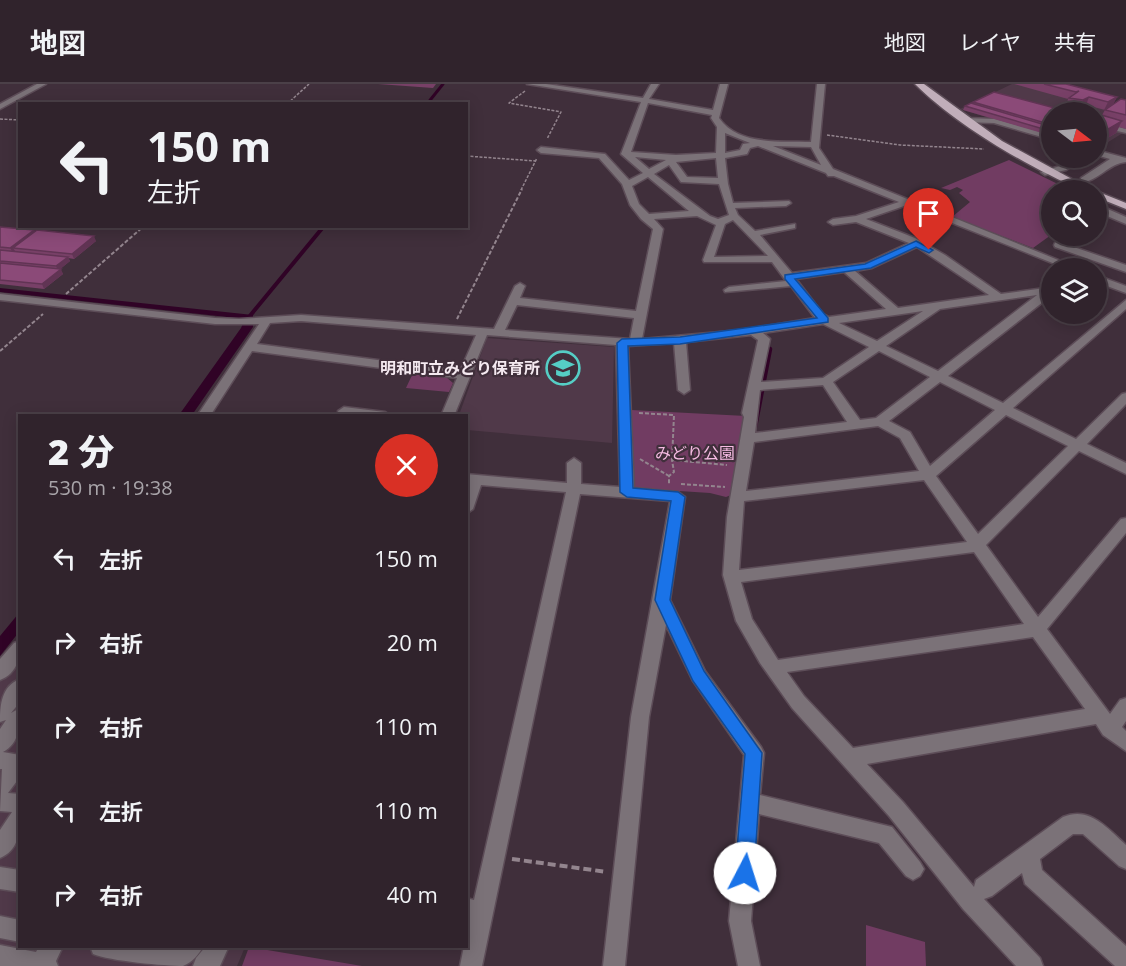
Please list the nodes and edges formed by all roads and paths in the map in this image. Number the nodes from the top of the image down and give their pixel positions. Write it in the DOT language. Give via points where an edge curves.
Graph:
graph roads {
  1 [pos="42,84"];
  2 [pos="309,84"];
  3 [pos="533,84"];
  4 [pos="655,84"];
  5 [pos="724,84"];
  6 [pos="821,84"];
  7 [pos="919,84"];
  8 [pos="572,90"];
  9 [pos="645,100"];
  10 [pos="289,102"];
  11 [pos="0,107"];
  12 [pos="716,113"];
  13 [pos="0,119"];
  14 [pos="18,120"];
  15 [pos="965,120"];
  16 [pos="1107,125"];
  17 [pos="721,127"];
  18 [pos="1126,131"];
  19 [pos="816,134"];
  20 [pos="1041,135"];
  21 [pos="757,143"];
  22 [pos="815,145"];
  23 [pos="541,150"];
  24 [pos="986,150"];
  25 [pos="626,154"];
  26 [pos="600,155"];
  27 [pos="1107,155"];
  28 [pos="468,156"];
  29 [pos="720,156"];
  30 [pos="673,159"];
  31 [pos="1122,160"];
  32 [pos="536,161"];
  33 [pos="1063,168"];
  34 [pos="1045,172"];
  35 [pos="650,174"];
  36 [pos="831,174"];
  37 [pos="1064,180"];
  38 [pos="1084,180"];
  39 [pos="722,181"];
  40 [pos="627,185"];
  41 [pos="1107,199"];
  42 [pos="786,203"];
  43 [pos="905,203"];
  44 [pos="729,206"];
  45 [pos="1126,206"];
  46 [pos="1107,212"];
  47 [pos="702,213"];
  48 [pos="734,216"];
  49 [pos="644,217"];
  50 [pos="857,219"];
  51 [pos="1126,221"];
  52 [pos="720,222"];
  53 [pos="833,222"];
  54 [pos="792,226"];
  55 [pos="142,228"];
  56 [pos="752,234"];
  57 [pos="916,244"];
  58 [pos="1062,246"];
  59 [pos="1047,258"];
  60 [pos="1126,258"];
  61 [pos="775,259"];
  62 [pos="1122,268"];
  63 [pos="846,269"];
  64 [pos="791,280"];
  65 [pos="1107,284"];
  66 [pos="520,286"];
  67 [pos="729,290"];
  68 [pos="1126,290"];
  69 [pos="1041,291"];
  70 [pos="68,292"];
  71 [pos="0,297"];
  72 [pos="999,297"];
  73 [pos="1041,298"];
  74 [pos="513,301"];
  75 [pos="55,303"];
  76 [pos="1126,303"];
  77 [pos="937,306"];
  78 [pos="896,312"];
  79 [pos="641,315"];
  80 [pos="263,320"];
  81 [pos="826,321"];
  82 [pos="451,330"];
  83 [pos="483,332"];
  84 [pos="754,332"];
  85 [pos="498,333"];
  86 [pos="680,340"];
  87 [pos="629,343"];
  88 [pos="250,347"];
  89 [pos="877,347"];
  90 [pos="0,351"];
  91 [pos="465,375"];
  92 [pos="938,377"];
  93 [pos="826,381"];
  94 [pos="761,386"];
  95 [pos="684,390"];
  96 [pos="1126,397"];
  97 [pos="1005,409"];
  98 [pos="344,411"];
  99 [pos="204,414"];
  100 [pos="369,414"];
  101 [pos="448,414"];
  102 [pos="880,422"];
  103 [pos="856,425"];
  104 [pos="624,426"];
  105 [pos="753,437"];
  106 [pos="1078,445"];
  107 [pos="639,458"];
  108 [pos="672,460"];
  109 [pos="574,463"];
  110 [pos="733,469"];
  111 [pos="1126,469"];
  112 [pos="669,476"];
  113 [pos="928,476"];
  114 [pos="471,479"];
  115 [pos="574,487"];
  116 [pos="674,489"];
  117 [pos="627,492"];
  118 [pos="738,493"];
  119 [pos="468,497"];
  120 [pos="1126,523"];
  121 [pos="978,544"];
  122 [pos="736,576"];
  123 [pos="662,600"];
  124 [pos="1037,629"];
  125 [pos="18,650"];
  126 [pos="780,667"];
  127 [pos="0,672"];
  128 [pos="17,695"];
  129 [pos="1126,706"];
  130 [pos="0,714"];
  131 [pos="1105,722"];
  132 [pos="1126,742"];
  133 [pos="854,756"];
  134 [pos="0,760"];
  135 [pos="0,788"];
  136 [pos="0,801"];
  137 [pos="751,802"];
  138 [pos="18,804"];
  139 [pos="18,822"];
  140 [pos="9,841"];
  141 [pos="495,856"];
  142 [pos="1029,857"];
  143 [pos="1126,859"];
  144 [pos="913,869"];
  145 [pos="624,874"];
  146 [pos="0,878"];
  147 [pos="18,881"];
  148 [pos="984,888"];
  149 [pos="475,911"];
  150 [pos="0,927"];
  151 [pos="18,931"];
  152 [pos="189,948"];
  153 [pos="217,948"];
  154 [pos="125,949"];
  155 [pos="13,954"];
  156 [pos="47,959"];
  157 [pos="1126,961"];
  158 [pos="204,966"];
  159 [pos="471,966"];
  160 [pos="614,966"];
  161 [pos="749,966"];
  162 [pos="1032,966"];
  1 -- 11 [label="street"];
  2 -- 10 [label="path"];
  3 -- 8 [label="street"];
  3 -- 23 [label="path" via="509,103 561,112"];
  4 -- 9 [label="street"];
  5 -- 12 [label="street"];
  6 -- 19 [label="street"];
  7 -- 15 [label="main road"];
  8 -- 9 [label="street" via="621,93"];
  9 -- 12 [label="street"];
  9 -- 25 [label="street"];
  12 -- 17 [label="street"];
  13 -- 14 [label="path"];
  15 -- 20 [label="street" via="994,122"];
  15 -- 34 [label="main road"];
  16 -- 18 [label="street"];
  17 -- 21 [label="street"];
  17 -- 29 [label="street"];
  19 -- 22 [label="street"];
  19 -- 24 [label="path" via="900,145"];
  21 -- 22 [label="street"];
  21 -- 29 [label="street" via="746,146 744,152"];
  21 -- 36 [label="street"];
  22 -- 36 [label="street"];
  23 -- 26 [label="street"];
  23 -- 32 [label="path"];
  25 -- 26 [label="street"];
  25 -- 30 [label="street"];
  25 -- 35 [label="street"];
  26 -- 40 [label="street"];
  27 -- 31 [label="street"];
  28 -- 32 [label="path"];
  29 -- 30 [label="street"];
  29 -- 39 [label="street"];
  30 -- 35 [label="street"];
  30 -- 39 [label="street" via="684,180"];
  31 -- 38 [label="street"];
  32 -- 82 [label="path"];
  33 -- 34 [label="street"];
  34 -- 37 [label="main road"];
  35 -- 40 [label="street"];
  35 -- 47 [label="street"];
  36 -- 43 [label="street"];
  39 -- 44 [label="street"];
  40 -- 49 [label="street"];
  41 -- 45 [label="main road"];
  42 -- 44 [label="street"];
  43 -- 50 [label="street"];
  43 -- 59 [label="street"];
  44 -- 48 [label="street"];
  46 -- 51 [label="street"];
  47 -- 49 [label="street"];
  47 -- 52 [label="street"];
  48 -- 52 [label="street"];
  48 -- 56 [label="street"];
  49 -- 79 [label="street" via="658,229"];
  50 -- 53 [label="street"];
  50 -- 57 [label="street"];
  52 -- 61 [label="street" via="708,260"];
  54 -- 56 [label="street"];
  55 -- 70 [label="path"];
  56 -- 61 [label="street"];
  57 -- 63 [label="street" via="868,266"];
  57 -- 72 [label="street"];
  58 -- 62 [label="street"];
  60 -- 62 [label="street"];
  61 -- 64 [label="street"];
  63 -- 64 [label="street"];
  63 -- 78 [label="street"];
  64 -- 67 [label="street"];
  64 -- 81 [label="street"];
  65 -- 68 [label="street"];
  66 -- 74 [label="street"];
  69 -- 72 [label="street"];
  71 -- 75 [label="street"];
  72 -- 77 [label="street"];
  73 -- 92 [label="street"];
  74 -- 79 [label="street"];
  74 -- 85 [label="street"];
  75 -- 80 [label="street" via="239,322"];
  75 -- 90 [label="path"];
  76 -- 97 [label="street"];
  77 -- 78 [label="street"];
  77 -- 89 [label="street"];
  78 -- 81 [label="street"];
  79 -- 87 [label="street"];
  80 -- 82 [label="street" via="301,318"];
  80 -- 88 [label="street"];
  81 -- 84 [label="street"];
  81 -- 89 [label="street"];
  82 -- 83 [label="street"];
  83 -- 85 [label="street"];
  83 -- 91 [label="street"];
  84 -- 86 [label="street"];
  84 -- 94 [label="street" via="764,339"];
  85 -- 87 [label="street"];
  86 -- 87 [label="street"];
  86 -- 95 [label="street"];
  87 -- 104 [label="street"];
  88 -- 91 [label="street"];
  88 -- 99 [label="street"];
  89 -- 92 [label="street"];
  89 -- 93 [label="street"];
  91 -- 101 [label="street"];
  92 -- 97 [label="street"];
  92 -- 102 [label="street"];
  93 -- 94 [label="street"];
  93 -- 103 [label="street"];
  94 -- 105 [label="street"];
  96 -- 106 [label="street"];
  97 -- 106 [label="street"];
  97 -- 113 [label="street"];
  98 -- 100 [label="street"];
  102 -- 103 [label="street"];
  102 -- 113 [label="street" via="905,435"];
  103 -- 105 [label="street"];
  104 -- 108 [label="path" via="638,426 638,413 674,415"];
  104 -- 117 [label="street"];
  105 -- 110 [label="street"];
  106 -- 111 [label="street"];
  106 -- 121 [label="street"];
  107 -- 112 [label="path"];
  108 -- 110 [label="path"];
  108 -- 112 [label="path" via="674,472"];
  109 -- 115 [label="street"];
  110 -- 118 [label="street"];
  112 -- 116 [label="path"];
  113 -- 118 [label="street"];
  113 -- 121 [label="street"];
  114 -- 115 [label="street"];
  114 -- 119 [label="street"];
  115 -- 117 [label="street"];
  115 -- 141 [label="street"];
  116 -- 117 [label="street"];
  116 -- 118 [label="path"];
  116 -- 123 [label="street" via="678,497"];
  118 -- 122 [label="street"];
  120 -- 124 [label="street"];
  121 -- 122 [label="street"];
  121 -- 124 [label="street"];
  122 -- 126 [label="street" via="744,621"];
  123 -- 137 [label="street" via="699,676 754,753"];
  123 -- 145 [label="street" via="640,717"];
  124 -- 126 [label="street"];
  124 -- 131 [label="street"];
  125 -- 127 [label="street"];
  126 -- 133 [label="street" via="804,710"];
  128 -- 130 [label="street"];
  129 -- 131 [label="street"];
  131 -- 132 [label="street"];
  131 -- 133 [label="street"];
  133 -- 162 [label="street" via="971,901"];
  134 -- 135 [label="street" via="18,763"];
  136 -- 138 [label="street"];
  137 -- 144 [label="street" via="885,834"];
  137 -- 161 [label="street" via="740,921"];
  139 -- 140 [label="street"];
  141 -- 145 [label="path"];
  141 -- 149 [label="street"];
  142 -- 143 [label="street" via="1070,824 1087,824"];
  142 -- 148 [label="street"];
  142 -- 157 [label="street" via="1033,876"];
  145 -- 160 [label="street"];
  146 -- 147 [label="street"];
  149 -- 159 [label="street"];
  150 -- 151 [label="street"];
  152 -- 154 [label="street" via="173,959"];
  153 -- 158 [label="street"];
  155 -- 156 [label="street"];
}
